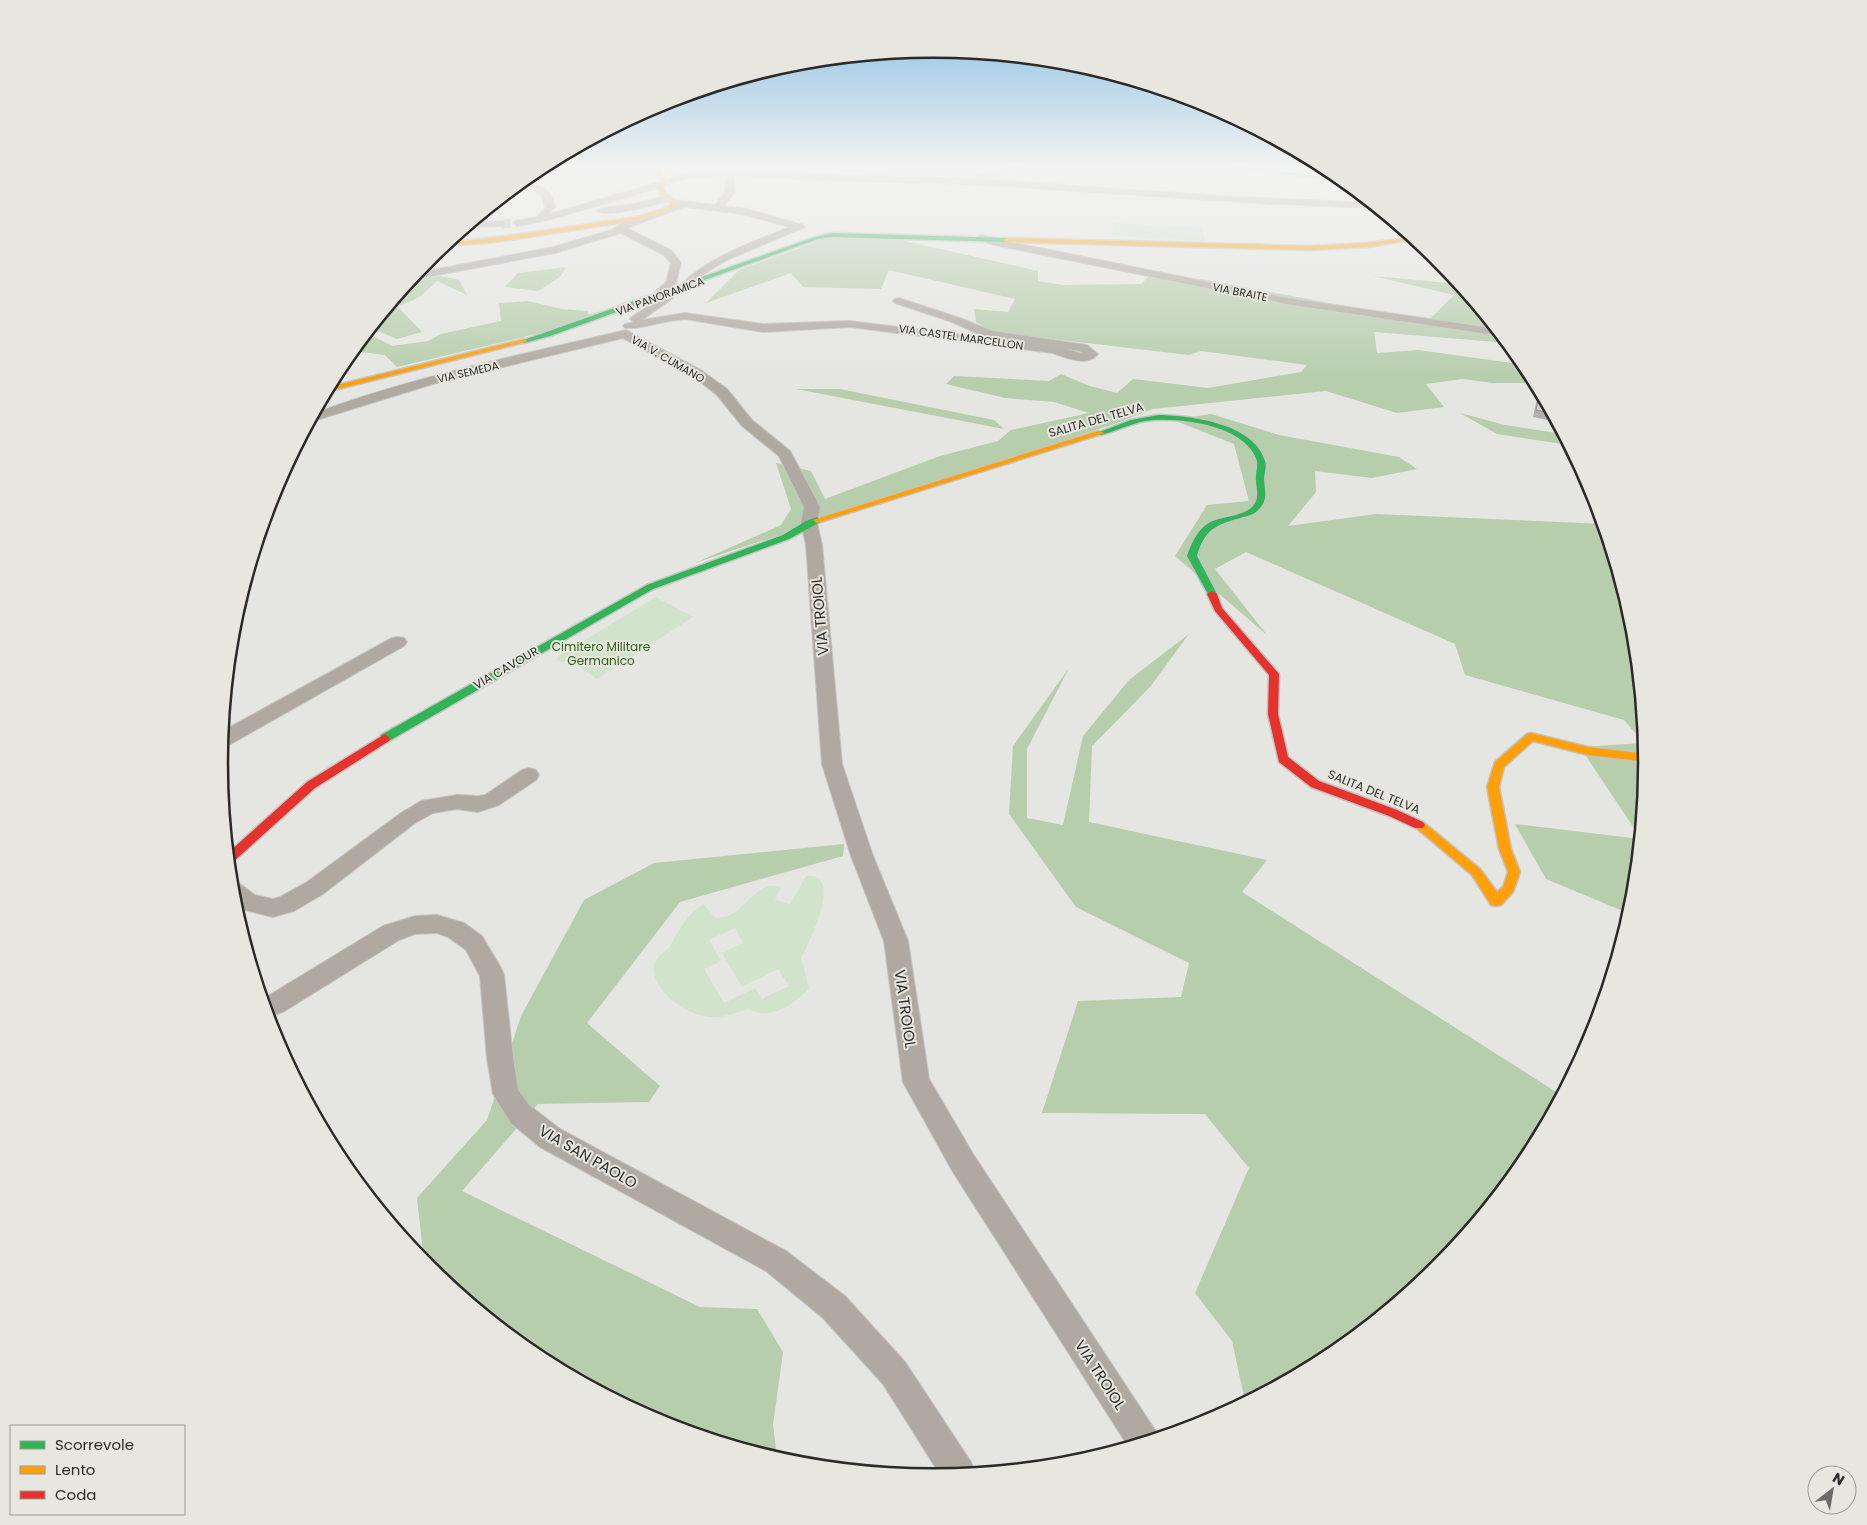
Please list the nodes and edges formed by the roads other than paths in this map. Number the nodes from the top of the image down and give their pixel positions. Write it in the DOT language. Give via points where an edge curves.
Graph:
graph roads {
  1 [pos="530,236"];
  2 [pos="597,236"];
  3 [pos="634,236"];
  4 [pos="777,236"];
  5 [pos="828,236"];
  6 [pos="891,236"];
  7 [pos="983,238"];
  8 [pos="1406,239"];
  9 [pos="457,243"];
  10 [pos="425,275"];
  11 [pos="684,287"];
  12 [pos="665,294"];
  13 [pos="899,302"];
  14 [pos="628,330"];
  15 [pos="1492,332"];
  16 [pos="337,388"];
  17 [pos="320,416"];
  18 [pos="809,523"];
  19 [pos="398,642"];
  20 [pos="229,736"];
  21 [pos="1638,757"];
  22 [pos="529,775"];
  23 [pos="235,854"];
  24 [pos="242,897"];
  25 [pos="272,1005"];
  26 [pos="1141,1436"];
  27 [pos="955,1467"];
  1 -- 9 [label="street"];
  2 -- 10 [label="street" via="539,254"];
  3 -- 12 [label="street" via="672,257 676,267 671,283 661,292"];
  4 -- 11 [label="street" via="723,258"];
  5 -- 11 [label="street, VIA PANORAMICA"];
  6 -- 7 [label="street, VIA PANORAMICA"];
  7 -- 8 [label="street, VIA PANORAMICA" via="1317,248"];
  7 -- 15 [label="street, VIA BRAITE" via="1287,301"];
  11 -- 12 [label="street, VIA PANORAMICA"];
  12 -- 14 [label="street" via="667,298 648,310"];
  12 -- 16 [label="street, VIA PANORAMICA" via="528,342"];
  13 -- 14 [label="street, VIA CASTEL MARCELLON" via="989,334 1083,348 1092,354 1085,358 1055,349 848,324 764,328 706,317 666,316"];
  14 -- 17 [label="street, VIA SEMEDA" via="359,400"];
  14 -- 18 [label="street, VIA V. CUMANO" via="629,338 698,374 722,392 747,423 785,454 812,507"];
  18 -- 21 [label="street, SALITA DEL TELVA" via="1145,419 1196,420 1230,430 1248,441 1261,461 1262,495 1259,506 1249,514 1219,519 1206,527 1197,539 1192,556 1218,609 1274,674 1273,714 1283,759 1294,769 1315,784 1423,827 1476,872 1496,901 1509,889 1514,872 1505,850 1493,787 1499,766 1531,737 1594,753"];
  18 -- 23 [label="street, VIA CAVOUR" via="786,537 650,587 431,711 311,785"];
  18 -- 26 [label="street, VIA TROIOL" via="814,546 832,764 862,856 896,941 916,1082 962,1163"];
  19 -- 20 [label="street"];
  22 -- 24 [label="street" via="492,800 478,804 456,802 428,806 315,888 286,905 272,908 249,903"];
  25 -- 27 [label="street, VIA SAN PAOLO" via="391,933 437,924 456,930 474,943 492,975 506,1094 520,1114 550,1138 776,1261 834,1307 894,1372"];
}
